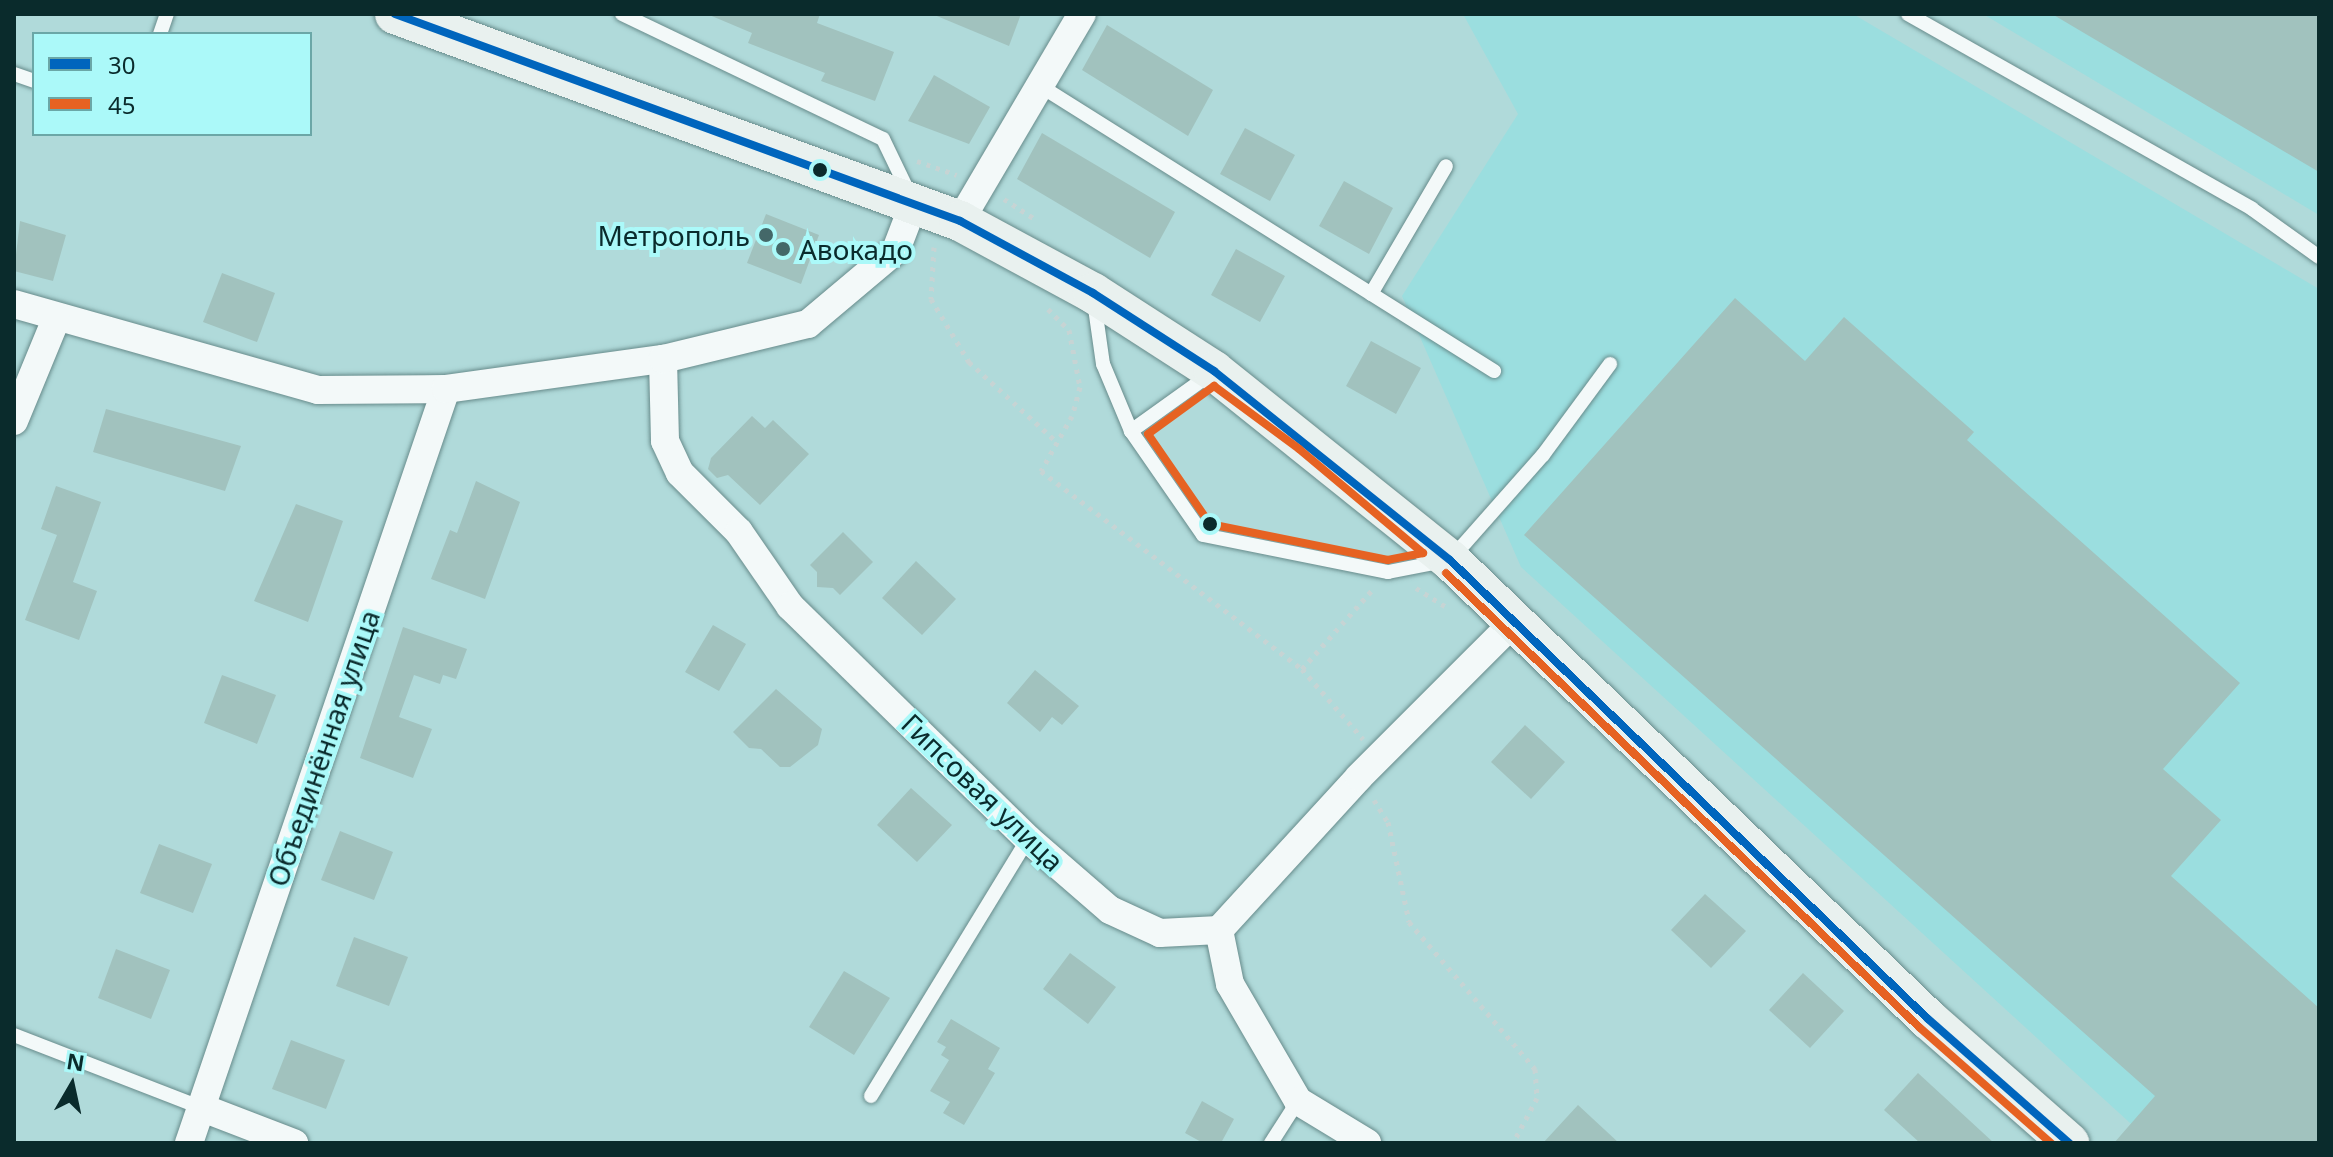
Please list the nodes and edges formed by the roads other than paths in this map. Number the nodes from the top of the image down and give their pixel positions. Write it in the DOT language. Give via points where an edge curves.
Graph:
graph roads {
  1 [pos="395,14"];
  2 [pos="622,14"];
  3 [pos="1082,14"];
  4 [pos="1908,14"];
  5 [pos="1042,87"];
  6 [pos="1446,166"];
  7 [pos="914,203"];
  8 [pos="954,238"];
  9 [pos="2319,257"];
  10 [pos="1093,293"];
  11 [pos="1371,294"];
  12 [pos="14,304"];
  13 [pos="56,319"];
  14 [pos="663,359"];
  15 [pos="1610,364"];
  16 [pos="1214,371"];
  17 [pos="1494,371"];
  18 [pos="446,389"];
  19 [pos="14,421"];
  20 [pos="1131,431"];
  21 [pos="1450,560"];
  22 [pos="1516,620"];
  23 [pos="1028,839"];
  24 [pos="1219,930"];
  25 [pos="14,1035"];
  26 [pos="871,1096"];
  27 [pos="1298,1101"];
  28 [pos="200,1107"];
  29 [pos="189,1143"];
  30 [pos="294,1143"];
  31 [pos="1271,1143"];
  32 [pos="1367,1143"];
  33 [pos="2069,1143"];
  1 -- 7 [label="main road"];
  2 -- 7 [label="lane" via="883,139"];
  3 -- 5 [label="street"];
  4 -- 9 [label="lane" via="2252,209"];
  5 -- 8 [label="street"];
  5 -- 11 [label="lane"];
  6 -- 11 [label="lane"];
  7 -- 8 [label="main road"];
  7 -- 14 [label="street" via="896,250 808,324"];
  8 -- 10 [label="main road"];
  10 -- 16 [label="main road"];
  10 -- 20 [label="lane" via="1103,364"];
  11 -- 17 [label="lane"];
  12 -- 13 [label="street"];
  13 -- 18 [label="street" via="318,390"];
  13 -- 19 [label="street"];
  14 -- 18 [label="street"];
  14 -- 23 [label="street, Гипсовая улица" via="665,441 680,473 739,532 790,606"];
  15 -- 21 [label="lane" via="1543,455"];
  16 -- 20 [label="lane"];
  16 -- 21 [label="main road"];
  18 -- 28 [label="street, Объединённая улица"];
  20 -- 21 [label="lane" via="1203,535 1388,572"];
  21 -- 22 [label="main road"];
  22 -- 24 [label="street" via="1359,777"];
  22 -- 33 [label="main road" via="1928,1019"];
  23 -- 24 [label="street, Гипсовая улица" via="1110,910 1160,933"];
  23 -- 26 [label="lane"];
  24 -- 27 [label="street" via="1230,984"];
  25 -- 28 [label="lane"];
  27 -- 31 [label="lane"];
  27 -- 32 [label="street"];
  28 -- 29 [label="street, Объединённая улица"];
  28 -- 30 [label="street"];
}
